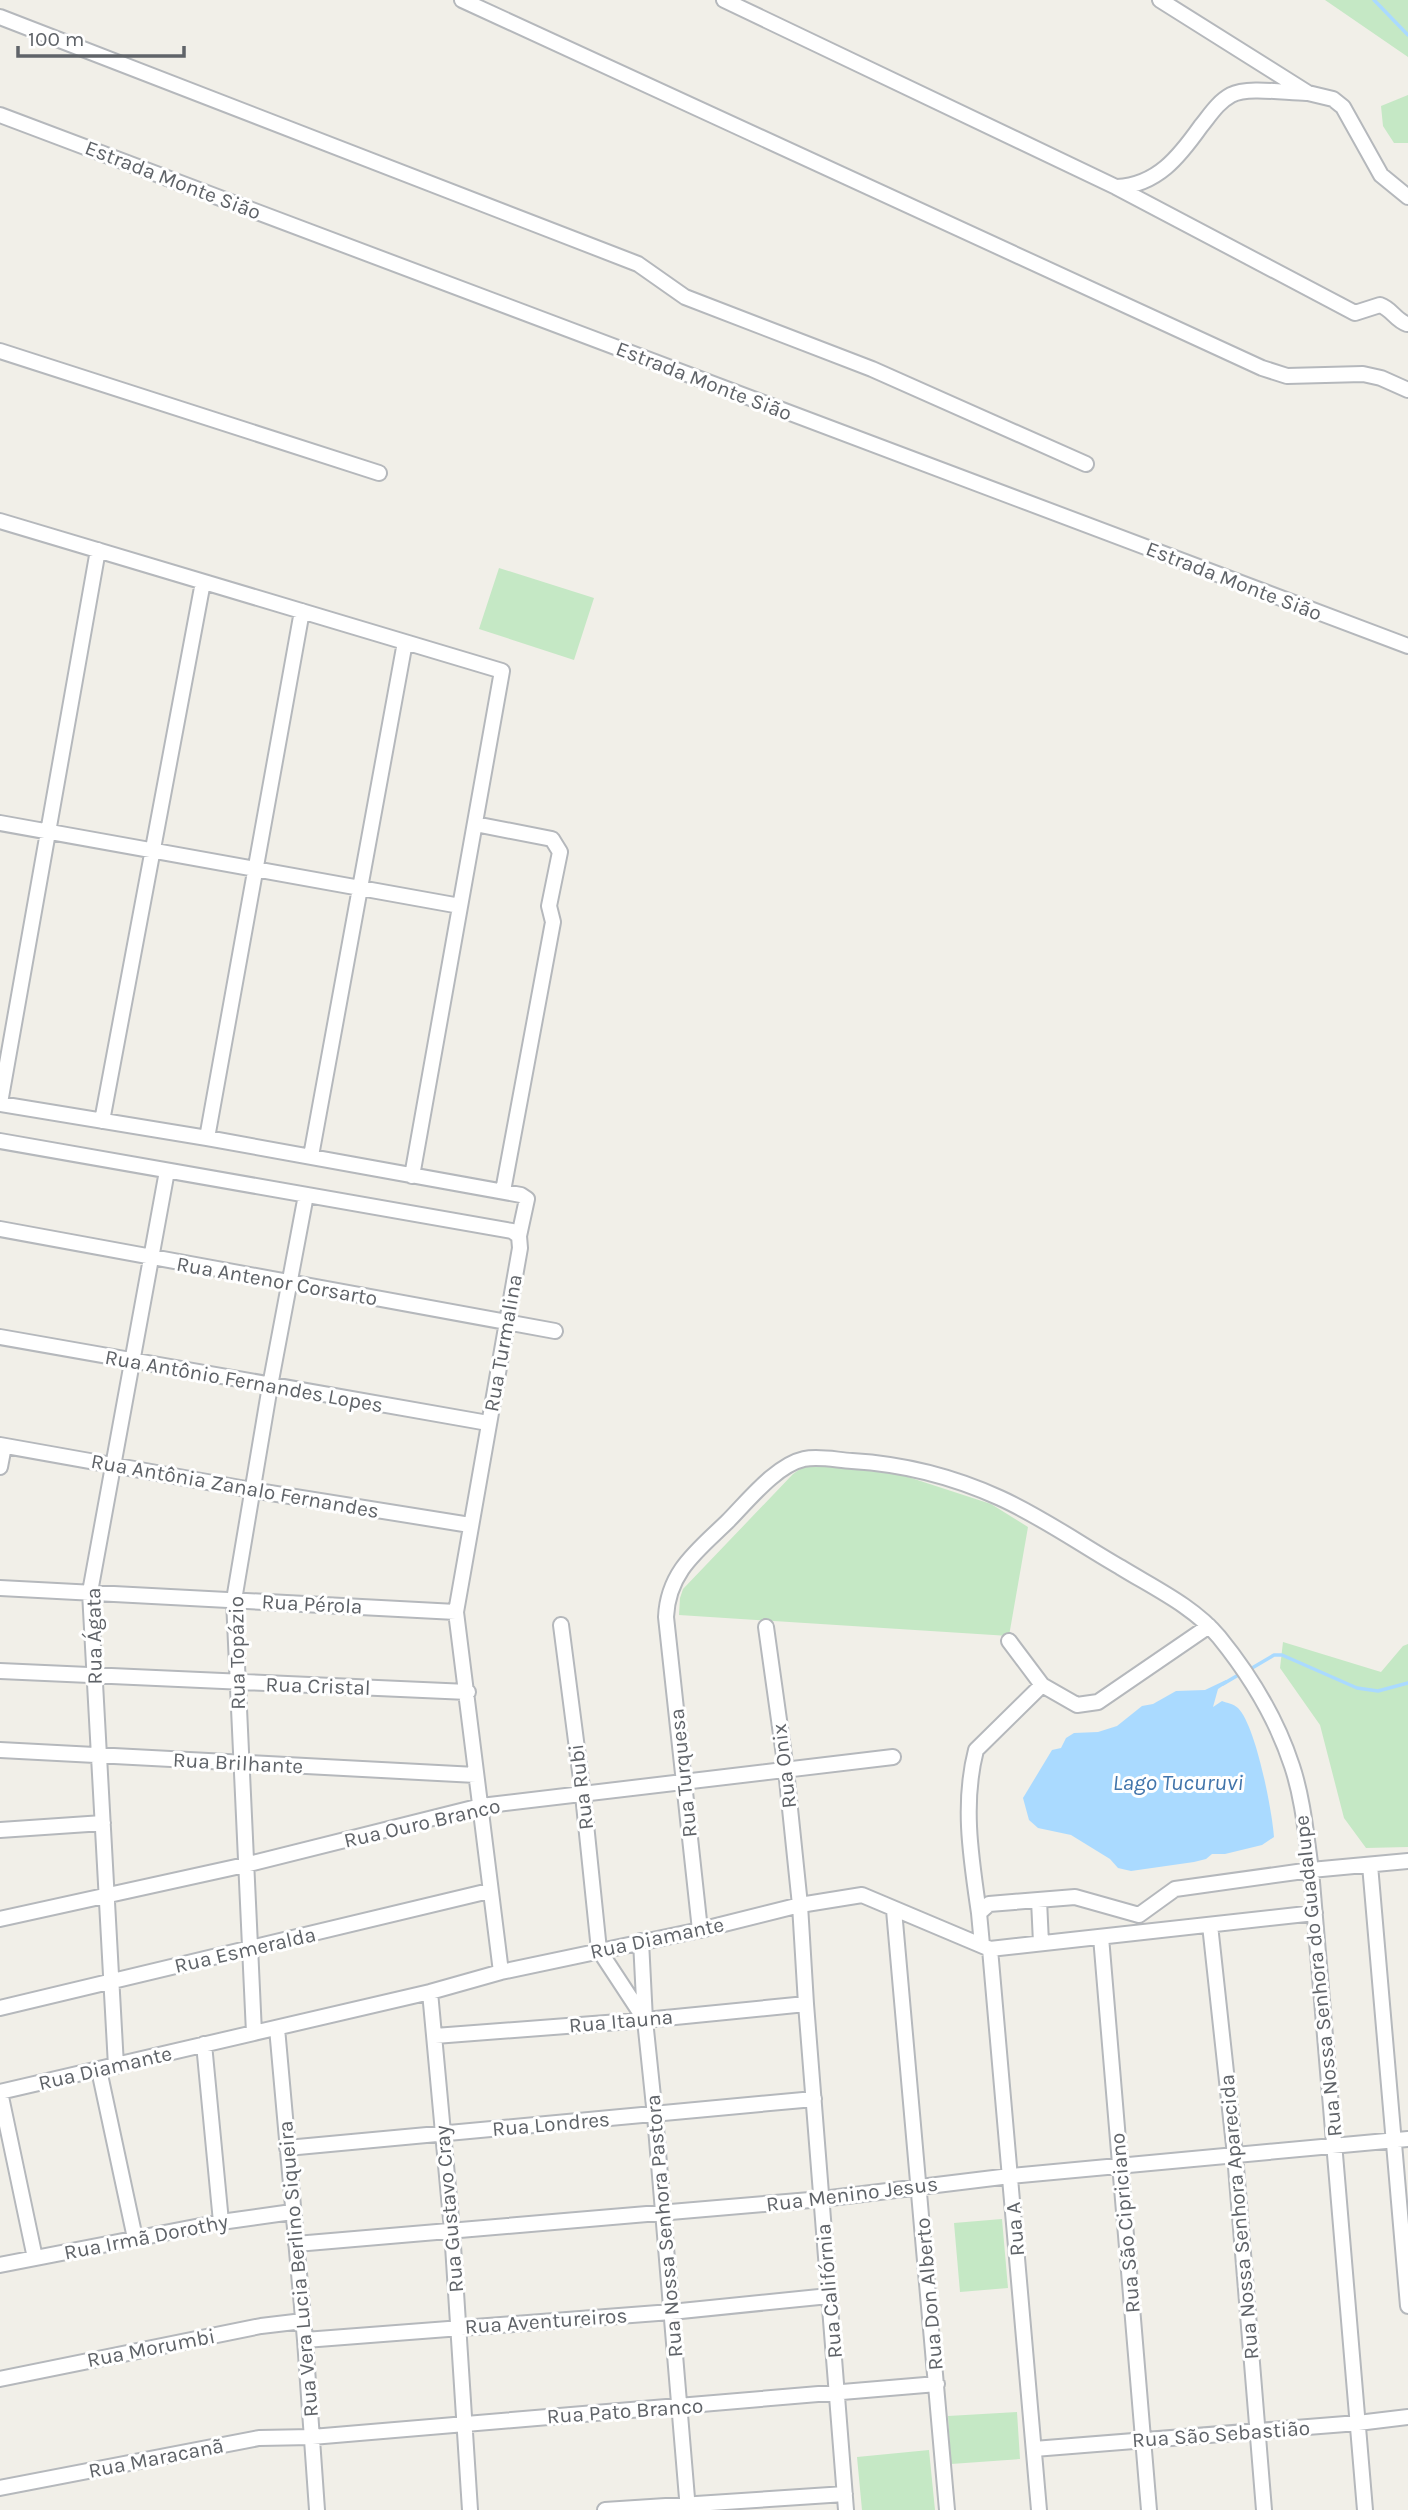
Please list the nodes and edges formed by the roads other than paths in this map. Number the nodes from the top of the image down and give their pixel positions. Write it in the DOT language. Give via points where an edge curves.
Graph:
graph roads {
  1 [pos="462,0"];
  2 [pos="724,0"];
  3 [pos="1160,0"];
  4 [pos="0,18"];
  5 [pos="1308,93"];
  6 [pos="0,115"];
  7 [pos="1116,187"];
  8 [pos="1408,197"];
  9 [pos="1407,324"];
  10 [pos="0,351"];
  11 [pos="1408,390"];
  12 [pos="1086,464"];
  13 [pos="379,473"];
  14 [pos="0,521"];
  15 [pos="98,551"];
  16 [pos="203,582"];
  17 [pos="302,611"];
  18 [pos="405,642"];
  19 [pos="1408,646"];
  20 [pos="0,823"];
  21 [pos="475,824"];
  22 [pos="48,832"];
  23 [pos="153,851"];
  24 [pos="256,869"];
  25 [pos="360,888"];
  26 [pos="460,906"];
  27 [pos="0,1104"];
  28 [pos="102,1121"];
  29 [pos="207,1138"];
  30 [pos="0,1141"];
  31 [pos="311,1156"];
  32 [pos="167,1171"];
  33 [pos="412,1176"];
  34 [pos="503,1191"];
  35 [pos="306,1195"];
  36 [pos="0,1229"];
  37 [pos="519,1236"];
  38 [pos="151,1258"];
  39 [pos="290,1283"];
  40 [pos="507,1322"];
  41 [pos="555,1331"];
  42 [pos="0,1338"];
  43 [pos="132,1362"];
  44 [pos="270,1386"];
  45 [pos="488,1423"];
  46 [pos="2,1445"];
  47 [pos="113,1465"];
  48 [pos="0,1467"];
  49 [pos="252,1490"];
  50 [pos="470,1525"];
  51 [pos="0,1588"];
  52 [pos="90,1592"];
  53 [pos="233,1600"];
  54 [pos="456,1612"];
  55 [pos="666,1617"];
  56 [pos="561,1625"];
  57 [pos="1209,1626"];
  58 [pos="766,1628"];
  59 [pos="1010,1641"];
  60 [pos="0,1671"];
  61 [pos="95,1676"];
  62 [pos="236,1683"];
  63 [pos="1042,1685"];
  64 [pos="468,1692"];
  65 [pos="0,1750"];
  66 [pos="99,1754"];
  67 [pos="893,1757"];
  68 [pos="241,1764"];
  69 [pos="786,1770"];
  70 [pos="476,1775"];
  71 [pos="684,1782"];
  72 [pos="583,1795"];
  73 [pos="481,1806"];
  74 [pos="103,1823"];
  75 [pos="0,1830"];
  76 [pos="1408,1861"];
  77 [pos="1370,1864"];
  78 [pos="245,1865"];
  79 [pos="1311,1870"];
  80 [pos="489,1891"];
  81 [pos="106,1896"];
  82 [pos="1039,1900"];
  83 [pos="800,1905"];
  84 [pos="894,1910"];
  85 [pos="979,1913"];
  86 [pos="1315,1913"];
  87 [pos="0,1919"];
  88 [pos="1210,1925"];
  89 [pos="700,1930"];
  90 [pos="1101,1937"];
  91 [pos="641,1941"];
  92 [pos="1041,1943"];
  93 [pos="986,1947"];
  94 [pos="249,1950"];
  95 [pos="599,1950"];
  96 [pos="501,1972"];
  97 [pos="111,1982"];
  98 [pos="430,1992"];
  99 [pos="806,2004"];
  100 [pos="0,2008"];
  101 [pos="645,2020"];
  102 [pos="277,2028"];
  103 [pos="254,2033"];
  104 [pos="435,2036"];
  105 [pos="204,2044"];
  106 [pos="116,2066"];
  107 [pos="99,2070"];
  108 [pos="0,2092"];
  109 [pos="814,2099"];
  110 [pos="655,2116"];
  111 [pos="443,2133"];
  112 [pos="1408,2139"];
  113 [pos="1393,2140"];
  114 [pos="1334,2146"];
  115 [pos="287,2148"];
  116 [pos="1235,2155"];
  117 [pos="1120,2166"];
  118 [pos="1010,2176"];
  119 [pos="919,2187"];
  120 [pos="822,2199"];
  121 [pos="292,2212"];
  122 [pos="663,2214"];
  123 [pos="221,2222"];
  124 [pos="452,2230"];
  125 [pos="135,2238"];
  126 [pos="296,2244"];
  127 [pos="35,2258"];
  128 [pos="0,2264"];
  129 [pos="829,2296"];
  130 [pos="1408,2306"];
  131 [pos="671,2312"];
  132 [pos="303,2321"];
  133 [pos="458,2327"];
  134 [pos="305,2340"];
  135 [pos="0,2379"];
  136 [pos="937,2384"];
  137 [pos="838,2394"];
  138 [pos="679,2408"];
  139 [pos="1408,2417"];
  140 [pos="1358,2423"];
  141 [pos="465,2424"];
  142 [pos="1257,2430"];
  143 [pos="312,2437"];
  144 [pos="1143,2440"];
  145 [pos="1034,2449"];
  146 [pos="0,2488"];
  147 [pos="845,2494"];
  148 [pos="687,2506"];
  149 [pos="317,2510"];
  150 [pos="470,2510"];
  151 [pos="605,2510"];
  152 [pos="846,2510"];
  153 [pos="947,2510"];
  154 [pos="1039,2510"];
  155 [pos="1149,2510"];
  156 [pos="1264,2510"];
  157 [pos="1365,2510"];
  1 -- 11 [label="street" via="1262,368 1287,376 1363,374"];
  2 -- 7 [label="street"];
  3 -- 5 [label="street"];
  4 -- 12 [label="street" via="638,264 685,296 872,369"];
  5 -- 7 [label="street" via="1232,94 1164,170 1134,186"];
  5 -- 8 [label="street" via="1343,107 1381,175"];
  6 -- 19 [label="street, Estrada Monte Sião"];
  7 -- 9 [label="street" via="1355,313 1380,304"];
  10 -- 13 [label="street"];
  14 -- 15 [label="street"];
  15 -- 16 [label="street"];
  15 -- 22 [label="street"];
  16 -- 17 [label="street"];
  16 -- 23 [label="street"];
  17 -- 18 [label="street"];
  17 -- 24 [label="street"];
  18 -- 21 [label="street" via="502,671"];
  18 -- 25 [label="street"];
  20 -- 22 [label="street"];
  21 -- 26 [label="street"];
  21 -- 34 [label="street" via="552,839 560,852 549,906 553,922"];
  22 -- 23 [label="street"];
  22 -- 27 [label="street"];
  23 -- 24 [label="street"];
  23 -- 28 [label="street"];
  24 -- 25 [label="street"];
  24 -- 29 [label="street"];
  25 -- 26 [label="street"];
  25 -- 31 [label="street"];
  26 -- 33 [label="street"];
  27 -- 28 [label="street"];
  28 -- 29 [label="street"];
  29 -- 31 [label="street"];
  30 -- 32 [label="street"];
  31 -- 33 [label="street"];
  32 -- 35 [label="street"];
  32 -- 38 [label="street, Rua Ágata"];
  33 -- 34 [label="street"];
  34 -- 37 [label="street, Rua Turmalina" via="527,1199"];
  35 -- 37 [label="street" via="512,1231"];
  35 -- 39 [label="street, Rua Topázio"];
  36 -- 38 [label="street, Rua Antenor Corsarto"];
  37 -- 40 [label="street, Rua Turmalina"];
  38 -- 39 [label="street, Rua Antenor Corsarto"];
  38 -- 43 [label="street, Rua Ágata"];
  39 -- 40 [label="street, Rua Antenor Corsarto"];
  39 -- 44 [label="street, Rua Topázio"];
  40 -- 41 [label="street, Rua Antenor Corsarto"];
  40 -- 45 [label="street, Rua Turmalina"];
  42 -- 43 [label="street, Rua Antônio Fernandes Lopes"];
  43 -- 44 [label="street, Rua Antônio Fernandes Lopes"];
  43 -- 47 [label="street, Rua Ágata"];
  44 -- 45 [label="street, Rua Antônio Fernandes Lopes"];
  44 -- 49 [label="street, Rua Topázio"];
  45 -- 50 [label="street, Rua Turmalina"];
  46 -- 47 [label="street, Rua Antônia Zanalo Fernandes"];
  46 -- 48 [label="street"];
  47 -- 49 [label="street, Rua Antônia Zanalo Fernandes"];
  47 -- 52 [label="street, Rua Ágata"];
  49 -- 50 [label="street, Rua Antônia Zanalo Fernandes"];
  49 -- 53 [label="street, Rua Topázio"];
  50 -- 54 [label="street, Rua Turmalina"];
  51 -- 52 [label="street, Rua Pérola"];
  52 -- 53 [label="street, Rua Pérola"];
  52 -- 61 [label="street, Rua Ágata"];
  53 -- 54 [label="street, Rua Pérola"];
  53 -- 62 [label="street, Rua Topázio"];
  54 -- 64 [label="street, Rua Turmalina"];
  55 -- 57 [label="street, Rua Nossa Senhora do Guadalupe" via="672,1583 692,1556 786,1466 815,1458 900,1467 1000,1498 1164,1594"];
  55 -- 71 [label="street, Rua Turquesa"];
  56 -- 72 [label="street, Rua Rubi"];
  57 -- 63 [label="street" via="1098,1702 1077,1705"];
  57 -- 79 [label="street, Rua Nossa Senhora do Guadalupe" via="1245,1673 1292,1765"];
  58 -- 69 [label="street, Rua Onix"];
  59 -- 63 [label="street"];
  60 -- 61 [label="street, Rua Cristal"];
  61 -- 62 [label="street, Rua Cristal"];
  61 -- 66 [label="street, Rua Ágata"];
  62 -- 64 [label="street, Rua Cristal"];
  62 -- 68 [label="street, Rua Topázio"];
  63 -- 85 [label="street, Rua A" via="976,1750 968,1832"];
  64 -- 70 [label="street, Rua Turmalina"];
  65 -- 66 [label="street, Rua Brilhante"];
  66 -- 68 [label="street, Rua Brilhante"];
  66 -- 74 [label="street, Rua Ágata"];
  67 -- 69 [label="street, Rua Ouro Branco"];
  68 -- 70 [label="street, Rua Brilhante"];
  68 -- 78 [label="street, Rua Topázio"];
  69 -- 71 [label="street, Rua Ouro Branco"];
  69 -- 83 [label="street, Rua Onix"];
  70 -- 73 [label="street, Rua Turmalina"];
  71 -- 72 [label="street, Rua Ouro Branco"];
  71 -- 89 [label="street, Rua Turquesa"];
  72 -- 73 [label="street, Rua Ouro Branco"];
  72 -- 95 [label="street, Rua Rubi"];
  73 -- 78 [label="street, Rua Ouro Branco"];
  73 -- 80 [label="street, Rua Turmalina"];
  74 -- 75 [label="street"];
  74 -- 81 [label="street, Rua Ágata"];
  76 -- 77 [label="street"];
  77 -- 79 [label="street"];
  77 -- 113 [label="street"];
  78 -- 81 [label="street, Rua Ouro Branco"];
  78 -- 94 [label="street, Rua Topázio"];
  79 -- 82 [label="street" via="1175,1889 1139,1915 1075,1897"];
  79 -- 86 [label="street, Rua Nossa Senhora do Guadalupe"];
  80 -- 94 [label="street, Rua Esmeralda"];
  80 -- 96 [label="street, Rua Turmalina"];
  81 -- 87 [label="street, Rua Ouro Branco"];
  81 -- 97 [label="street, Rua Ágata"];
  82 -- 85 [label="street" via="989,1904"];
  82 -- 92 [label="street"];
  83 -- 84 [label="street, Rua Diamante" via="862,1895"];
  83 -- 89 [label="street, Rua Diamante"];
  83 -- 99 [label="street, Rua Califórnia"];
  84 -- 93 [label="street, Rua Diamante"];
  84 -- 119 [label="street, Rua Don Alberto"];
  85 -- 93 [label="street, Rua A"];
  86 -- 88 [label="street, Rua Diamante"];
  86 -- 114 [label="street, Rua Nossa Senhora do Guadalupe"];
  88 -- 90 [label="street, Rua Diamante"];
  88 -- 116 [label="street, Rua Nossa Senhora Aparecida"];
  89 -- 91 [label="street, Rua Diamante"];
  90 -- 92 [label="street, Rua Diamante"];
  90 -- 117 [label="street, Rua São Cipriciano"];
  91 -- 95 [label="street, Rua Diamante"];
  91 -- 101 [label="street, Rua Nossa Senhora Pastora"];
  92 -- 93 [label="street, Rua Diamante"];
  93 -- 118 [label="street, Rua A"];
  94 -- 97 [label="street, Rua Esmeralda"];
  94 -- 103 [label="street, Rua Topázio"];
  95 -- 96 [label="street, Rua Diamante"];
  95 -- 101 [label="street"];
  96 -- 98 [label="street, Rua Diamante"];
  97 -- 100 [label="street, Rua Esmeralda"];
  97 -- 106 [label="street, Rua Ágata"];
  98 -- 102 [label="street, Rua Diamante"];
  98 -- 104 [label="street, Rua Gustavo Cray"];
  99 -- 101 [label="street, Rua Itauna"];
  99 -- 109 [label="street, Rua Califórnia"];
  101 -- 104 [label="street, Rua Itauna"];
  101 -- 110 [label="street, Rua Nossa Senhora Pastora"];
  102 -- 103 [label="street, Rua Diamante"];
  102 -- 115 [label="street, Rua Vera Lucia Berlino Siqueira"];
  103 -- 105 [label="street, Rua Diamante"];
  104 -- 111 [label="street, Rua Gustavo Cray"];
  105 -- 106 [label="street, Rua Diamante"];
  105 -- 123 [label="street"];
  106 -- 107 [label="street, Rua Diamante"];
  107 -- 108 [label="street, Rua Diamante"];
  107 -- 125 [label="street"];
  108 -- 127 [label="street"];
  109 -- 110 [label="street, Rua Londres"];
  109 -- 120 [label="street, Rua Califórnia"];
  110 -- 111 [label="street, Rua Londres"];
  110 -- 122 [label="street, Rua Nossa Senhora Pastora"];
  111 -- 115 [label="street, Rua Londres"];
  111 -- 124 [label="street, Rua Gustavo Cray"];
  112 -- 113 [label="street, Rua Menino Jesus"];
  113 -- 114 [label="street, Rua Menino Jesus"];
  113 -- 130 [label="street"];
  114 -- 116 [label="street, Rua Menino Jesus"];
  114 -- 140 [label="street, Rua Nossa Senhora do Guadalupe"];
  115 -- 121 [label="street, Rua Vera Lucia Berlino Siqueira"];
  116 -- 117 [label="street, Rua Menino Jesus"];
  116 -- 142 [label="street, Rua Nossa Senhora Aparecida"];
  117 -- 118 [label="street, Rua Menino Jesus"];
  117 -- 144 [label="street, Rua São Cipriciano"];
  118 -- 119 [label="street, Rua Menino Jesus"];
  118 -- 145 [label="street, Rua A"];
  119 -- 120 [label="street, Rua Menino Jesus"];
  119 -- 136 [label="street, Rua Don Alberto"];
  120 -- 122 [label="street, Rua Menino Jesus"];
  120 -- 129 [label="street, Rua Califórnia"];
  121 -- 123 [label="street, Rua Irmã Dorothy"];
  121 -- 126 [label="street, Rua Vera Lucia Berlino Siqueira"];
  122 -- 124 [label="street, Rua Menino Jesus"];
  122 -- 131 [label="street, Rua Nossa Senhora Pastora"];
  123 -- 125 [label="street, Rua Irmã Dorothy"];
  124 -- 126 [label="street, Rua Menino Jesus"];
  124 -- 133 [label="street, Rua Gustavo Cray"];
  125 -- 127 [label="street, Rua Irmã Dorothy"];
  126 -- 132 [label="street, Rua Vera Lucia Berlino Siqueira"];
  127 -- 128 [label="street, Rua Irmã Dorothy"];
  129 -- 131 [label="street, Rua Aventureiros"];
  129 -- 137 [label="street, Rua Califórnia"];
  131 -- 133 [label="street, Rua Aventureiros"];
  131 -- 138 [label="street, Rua Nossa Senhora Pastora"];
  132 -- 134 [label="street, Rua Vera Lucia Berlino Siqueira"];
  132 -- 135 [label="street, Rua Morumbi"];
  133 -- 134 [label="street, Rua Aventureiros"];
  133 -- 141 [label="street, Rua Gustavo Cray"];
  134 -- 143 [label="street, Rua Vera Lucia Berlino Siqueira"];
  136 -- 137 [label="street, Rua Pato Branco"];
  136 -- 153 [label="street, Rua Don Alberto"];
  137 -- 138 [label="street, Rua Pato Branco"];
  137 -- 147 [label="street, Rua Califórnia"];
  138 -- 141 [label="street, Rua Pato Branco"];
  138 -- 148 [label="street, Rua Nossa Senhora Pastora"];
  139 -- 140 [label="street, Rua São Sebastião"];
  140 -- 142 [label="street, Rua São Sebastião"];
  140 -- 157 [label="street, Rua Nossa Senhora do Guadalupe"];
  141 -- 143 [label="street, Rua Pato Branco"];
  141 -- 150 [label="street, Rua Gustavo Cray"];
  142 -- 144 [label="street, Rua São Sebastião"];
  142 -- 156 [label="street, Rua Nossa Senhora Aparecida"];
  143 -- 146 [label="street, Rua Maracanã" via="259,2438"];
  143 -- 149 [label="street, Rua Vera Lucia Berlino Siqueira"];
  144 -- 145 [label="street, Rua São Sebastião"];
  144 -- 155 [label="street, Rua São Cipriciano"];
  145 -- 154 [label="street, Rua A"];
  147 -- 148 [label="street"];
  147 -- 152 [label="street, Rua Califórnia"];
  148 -- 151 [label="street"];
}
